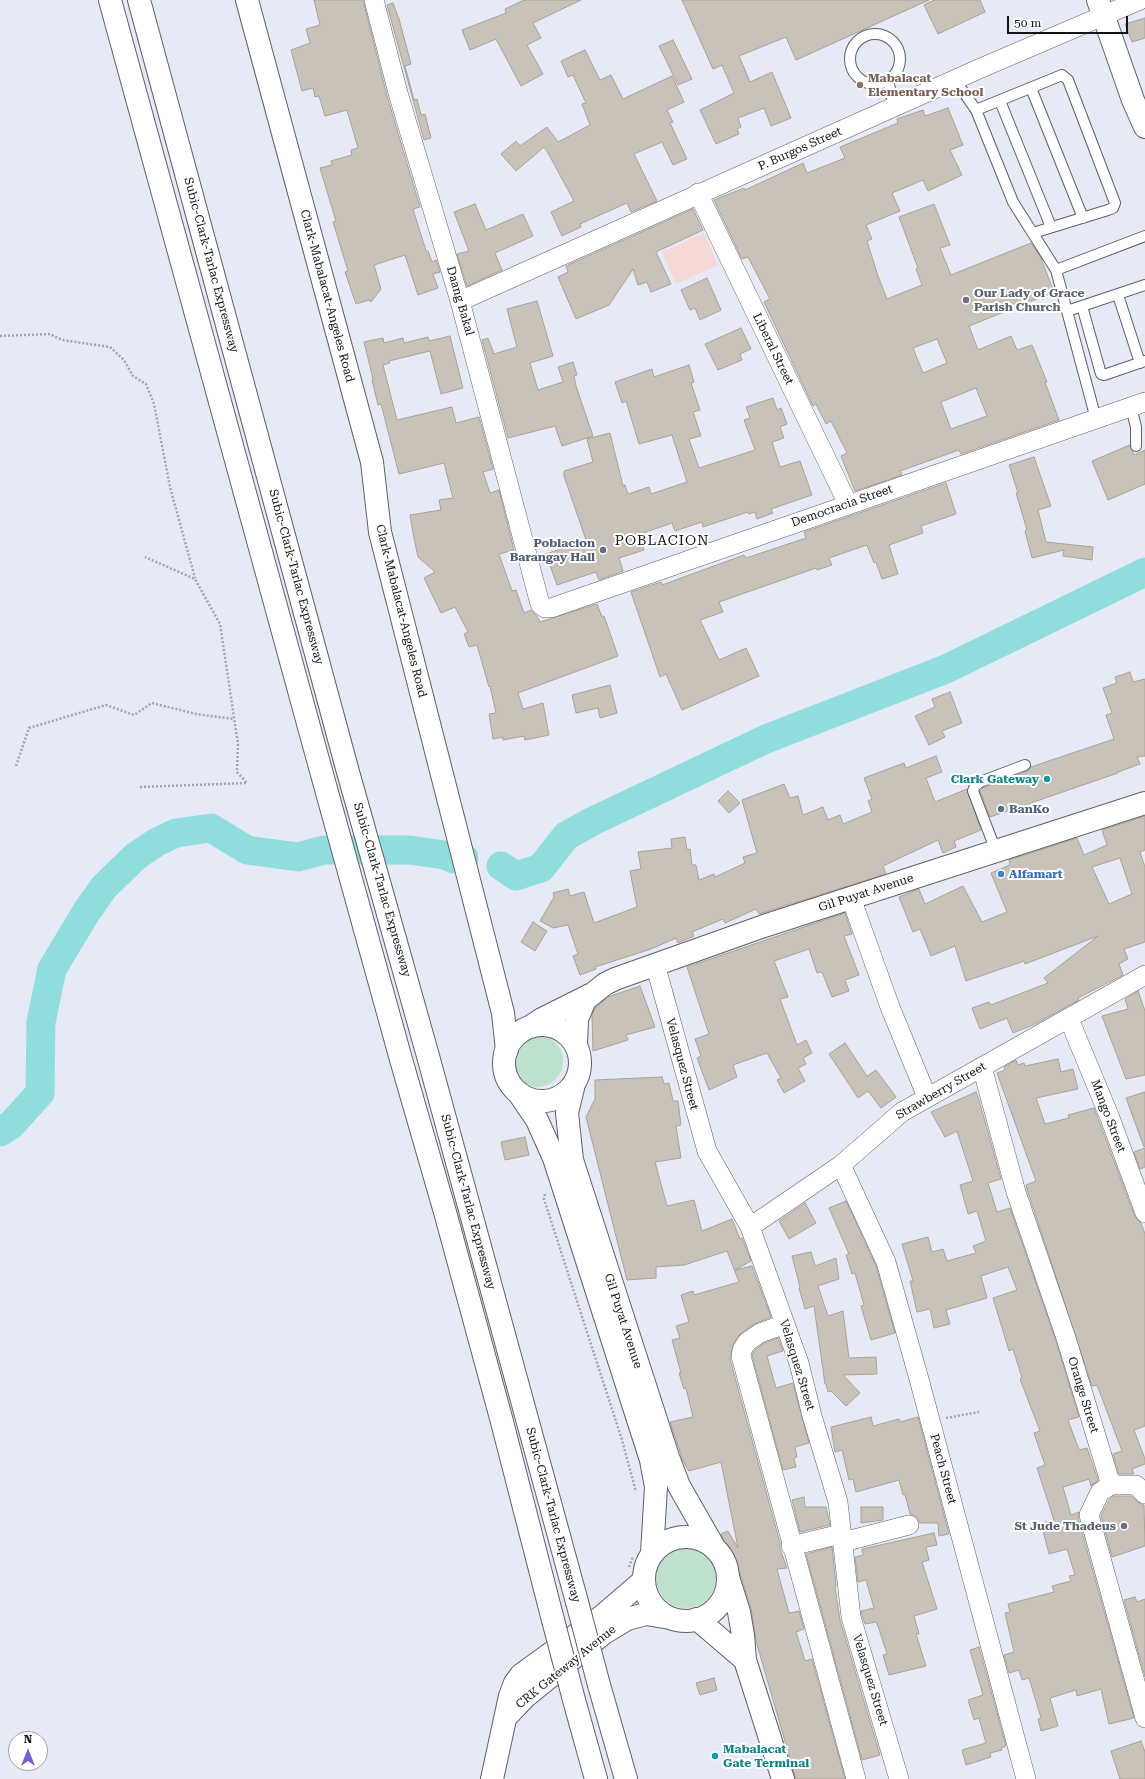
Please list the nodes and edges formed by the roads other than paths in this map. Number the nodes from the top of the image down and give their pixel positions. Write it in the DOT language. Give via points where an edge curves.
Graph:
graph roads {
  1 [pos="110,0"];
  2 [pos="139,0"];
  3 [pos="247,0"];
  4 [pos="374,0"];
  5 [pos="1140,0"];
  6 [pos="1100,8"];
  7 [pos="888,80"];
  8 [pos="955,80"];
  9 [pos="1031,88"];
  10 [pos="1000,101"];
  11 [pos="894,107"];
  12 [pos="976,110"];
  13 [pos="1145,128"];
  14 [pos="698,193"];
  15 [pos="1083,218"];
  16 [pos="1052,227"];
  17 [pos="1033,233"];
  18 [pos="1144,238"];
  19 [pos="1056,270"];
  20 [pos="1145,285"];
  21 [pos="1118,295"];
  22 [pos="460,300"];
  23 [pos="1082,306"];
  24 [pos="1067,311"];
  25 [pos="1143,362"];
  26 [pos="1138,404"];
  27 [pos="1096,419"];
  28 [pos="1136,446"];
  29 [pos="848,504"];
  30 [pos="540,604"];
  31 [pos="1025,765"];
  32 [pos="1145,803"];
  33 [pos="996,852"];
  34 [pos="851,898"];
  35 [pos="655,964"];
  36 [pos="1145,975"];
  37 [pos="592,994"];
  38 [pos="502,1007"];
  39 [pos="1070,1019"];
  40 [pos="525,1030"];
  41 [pos="576,1046"];
  42 [pos="507,1050"];
  43 [pos="982,1067"];
  44 [pos="574,1084"];
  45 [pos="518,1092"];
  46 [pos="928,1096"];
  47 [pos="841,1165"];
  48 [pos="1145,1213"];
  49 [pos="750,1227"];
  50 [pos="785,1324"];
  51 [pos="1111,1485"];
  52 [pos="1145,1494"];
  53 [pos="910,1525"];
  54 [pos="842,1538"];
  55 [pos="791,1546"];
  56 [pos="715,1549"];
  57 [pos="643,1552"];
  58 [pos="636,1576"];
  59 [pos="728,1577"];
  60 [pos="673,1619"];
  61 [pos="697,1619"];
  62 [pos="745,1660"];
  63 [pos="507,1716"];
  64 [pos="1145,1718"];
  65 [pos="492,1779"];
  66 [pos="596,1779"];
  67 [pos="626,1779"];
  68 [pos="783,1779"];
  69 [pos="856,1779"];
  70 [pos="899,1779"];
  71 [pos="1026,1779"];
  1 -- 66 [label="main road, Subic-Clark-Tarlac Expressway, bridge" via="445,1212"];
  2 -- 67 [label="main road, Subic-Clark-Tarlac Expressway, bridge" via="348,772"];
  3 -- 38 [label="main road, Clark-Mabalacat-Angeles Road" via="372,462 380,532"];
  4 -- 22 [label="street, Daang Bakal" via="398,93"];
  5 -- 6 [label="street, P. Burgos Street"];
  6 -- 8 [label="street, P. Burgos Street"];
  6 -- 13 [label="main road"];
  7 -- 7 [label="lane" via="898,68 899,52 895,45 882,35 874,34 859,40 850,54 852,70 857,77 872,84"];
  7 -- 11 [label="lane"];
  8 -- 11 [label="street, P. Burgos Street"];
  8 -- 12 [label="lane"];
  9 -- 10 [label="lane"];
  9 -- 15 [label="lane"];
  9 -- 15 [label="lane" via="1062,75 1071,86 1115,203 1113,208"];
  10 -- 12 [label="lane"];
  10 -- 16 [label="lane"];
  11 -- 14 [label="street, P. Burgos Street"];
  12 -- 17 [label="lane" via="1014,202"];
  14 -- 22 [label="street, P. Burgos Street"];
  14 -- 29 [label="street, Liberal Street"];
  15 -- 16 [label="lane"];
  16 -- 17 [label="lane"];
  17 -- 19 [label="lane"];
  18 -- 19 [label="lane"];
  19 -- 24 [label="lane"];
  20 -- 21 [label="lane"];
  21 -- 23 [label="lane"];
  21 -- 25 [label="lane"];
  22 -- 30 [label="street, Daang Bakal"];
  23 -- 24 [label="lane"];
  23 -- 25 [label="lane" via="1101,374"];
  24 -- 27 [label="lane"];
  26 -- 27 [label="street, Democracia Street"];
  26 -- 28 [label="lane"];
  27 -- 29 [label="street, Democracia Street"];
  29 -- 30 [label="street, Democracia Street" via="551,608 545,608"];
  31 -- 33 [label="lane" via="980,782 973,791"];
  32 -- 33 [label="main road, Gil Puyat Avenue"];
  33 -- 34 [label="main road, Gil Puyat Avenue"];
  34 -- 35 [label="main road, Gil Puyat Avenue"];
  34 -- 46 [label="street" via="890,1007"];
  35 -- 37 [label="main road, Gil Puyat Avenue" via="615,979"];
  35 -- 49 [label="street, Velasquez Street" via="707,1151"];
  36 -- 39 [label="street, Strawberry Street" via="1105,996"];
  37 -- 40 [label="main road, Gil Puyat Avenue"];
  37 -- 41 [label="main road, Gil Puyat Avenue" via="585,1000 577,1019"];
  38 -- 40 [label="main road"];
  38 -- 42 [label="main road, Clark-Mabalacat-Angeles Road"];
  39 -- 43 [label="street, Strawberry Street"];
  39 -- 48 [label="street, Mango Street"];
  40 -- 41 [label="main road" via="544,1025 552,1027 566,1034"];
  40 -- 42 [label="main road" via="516,1036"];
  41 -- 44 [label="main road" via="580,1061 578,1077"];
  42 -- 45 [label="main road" via="504,1065 506,1073 508,1080"];
  43 -- 46 [label="street, Strawberry Street"];
  43 -- 51 [label="street, Orange Street" via="1016,1192 1066,1338"];
  44 -- 45 [label="main road" via="563,1095 548,1100 532,1100"];
  44 -- 56 [label="main road, Gil Puyat Avenue" via="567,1113 572,1160 679,1486"];
  45 -- 57 [label="main road, Gil Puyat Avenue" via="537,1120 554,1158 651,1460 656,1487"];
  46 -- 47 [label="street, Strawberry Street" via="902,1112"];
  47 -- 49 [label="street, Strawberry Street"];
  47 -- 71 [label="street, Peach Street" via="886,1262"];
  49 -- 50 [label="street, Velasquez Street"];
  50 -- 54 [label="street, Velasquez Street" via="799,1363 838,1502"];
  50 -- 55 [label="street" via="760,1333 747,1342 741,1356"];
  51 -- 52 [label="street" via="1136,1485"];
  51 -- 64 [label="street" via="1100,1492 1089,1515"];
  53 -- 54 [label="street"];
  54 -- 55 [label="street"];
  54 -- 70 [label="street, Velasquez Street" via="851,1617"];
  55 -- 69 [label="street"];
  56 -- 57 [label="main road" via="707,1543 688,1537 668,1541"];
  56 -- 59 [label="main road" via="726,1566"];
  57 -- 58 [label="main road" via="644,1571"];
  58 -- 60 [label="main road" via="649,1601 656,1609"];
  58 -- 63 [label="main road, CRK Gateway Avenue" via="601,1617 522,1675 510,1696"];
  59 -- 61 [label="main road" via="720,1604 706,1616"];
  59 -- 62 [label="main road" via="742,1627"];
  60 -- 61 [label="main road"];
  60 -- 63 [label="main road, CRK Gateway Avenue" via="646,1614 627,1619 604,1633 525,1697"];
  61 -- 62 [label="main road"];
  62 -- 68 [label="main road"];
  63 -- 65 [label="main road"];
}
